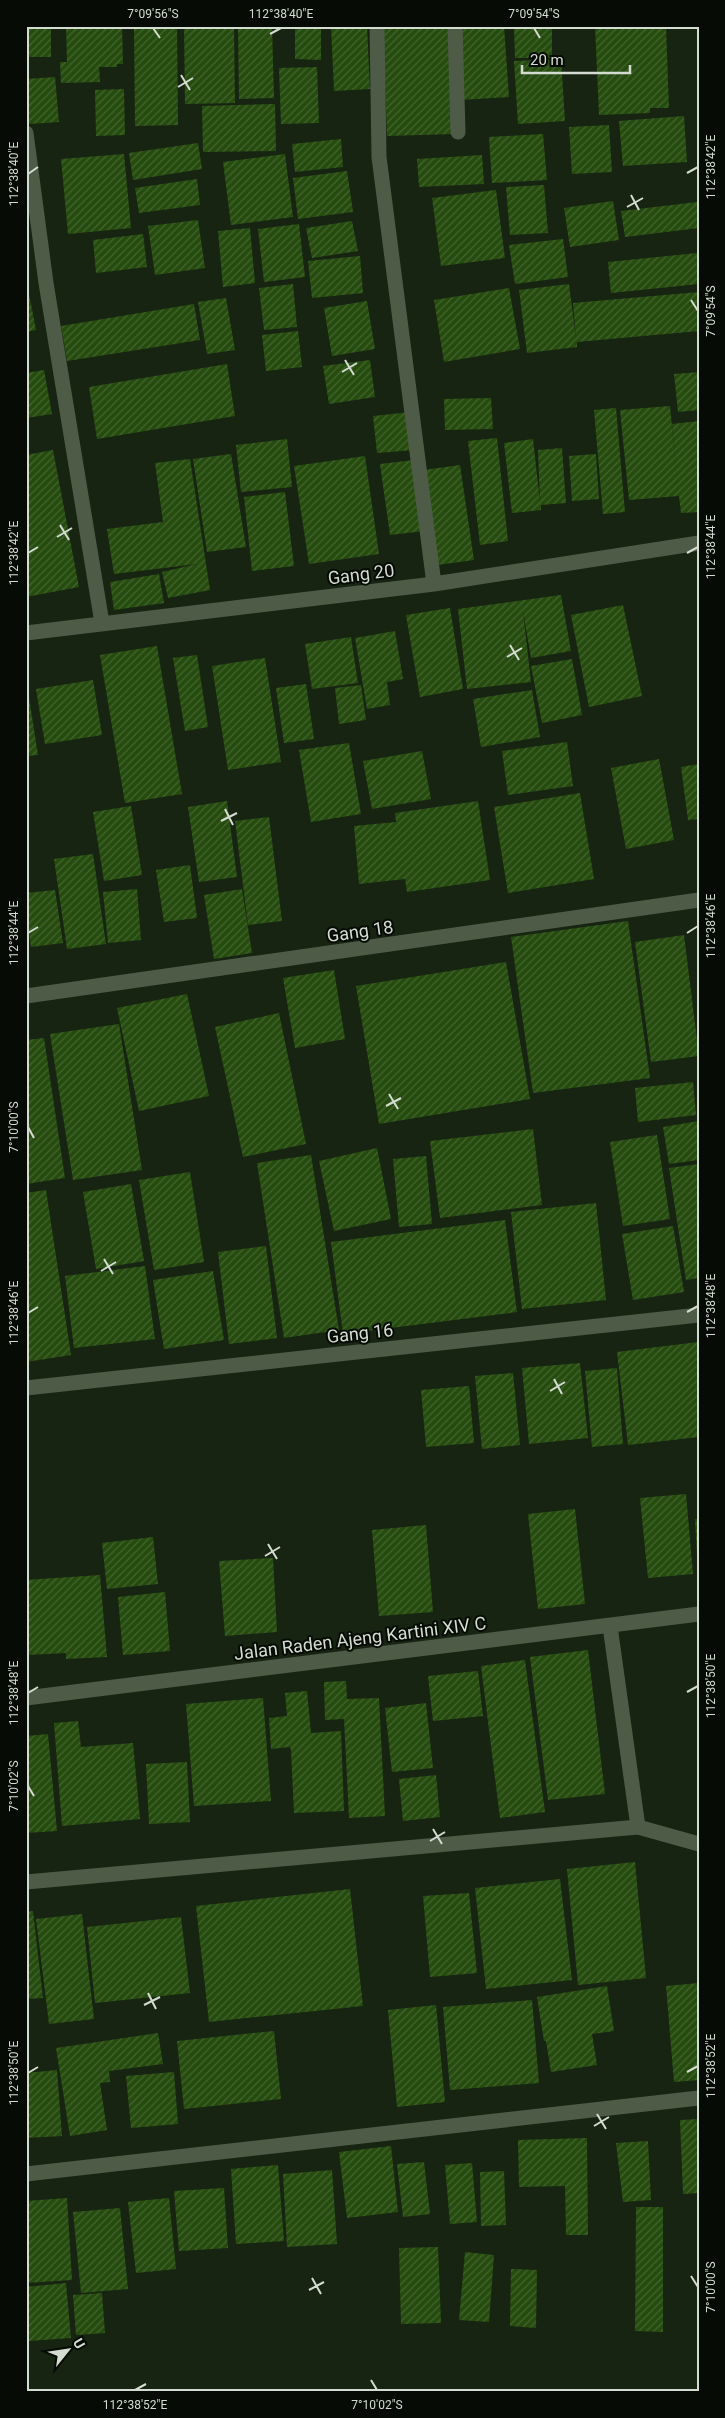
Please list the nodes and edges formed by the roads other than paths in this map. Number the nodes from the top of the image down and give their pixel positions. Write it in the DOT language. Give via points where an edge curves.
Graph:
graph roads {
  1 [pos="377,26"];
  2 [pos="455,26"];
  3 [pos="458,132"];
  4 [pos="26,133"];
  5 [pos="699,543"];
  6 [pos="434,584"];
  7 [pos="102,623"];
  8 [pos="26,633"];
  9 [pos="699,900"];
  10 [pos="26,996"];
  11 [pos="699,1315"];
  12 [pos="26,1388"];
  13 [pos="699,1614"];
  14 [pos="610,1626"];
  15 [pos="26,1698"];
  16 [pos="638,1827"];
  17 [pos="699,1844"];
  18 [pos="26,1882"];
  19 [pos="699,2098"];
  20 [pos="26,2174"];
  1 -- 6 [label="street" via="379,157"];
  2 -- 3 [label="street"];
  4 -- 7 [label="street" via="46,283"];
  5 -- 6 [label="street, Gang 20"];
  6 -- 7 [label="street, Gang 20"];
  7 -- 8 [label="street, Gang 20"];
  9 -- 10 [label="street, Gang 18"];
  11 -- 12 [label="street, Gang 16"];
  13 -- 14 [label="street, Jalan Raden Ajeng Kartini XIV C"];
  14 -- 15 [label="street, Jalan Raden Ajeng Kartini XIV C"];
  14 -- 16 [label="street"];
  16 -- 17 [label="street"];
  16 -- 18 [label="street"];
  19 -- 20 [label="street"];
}
